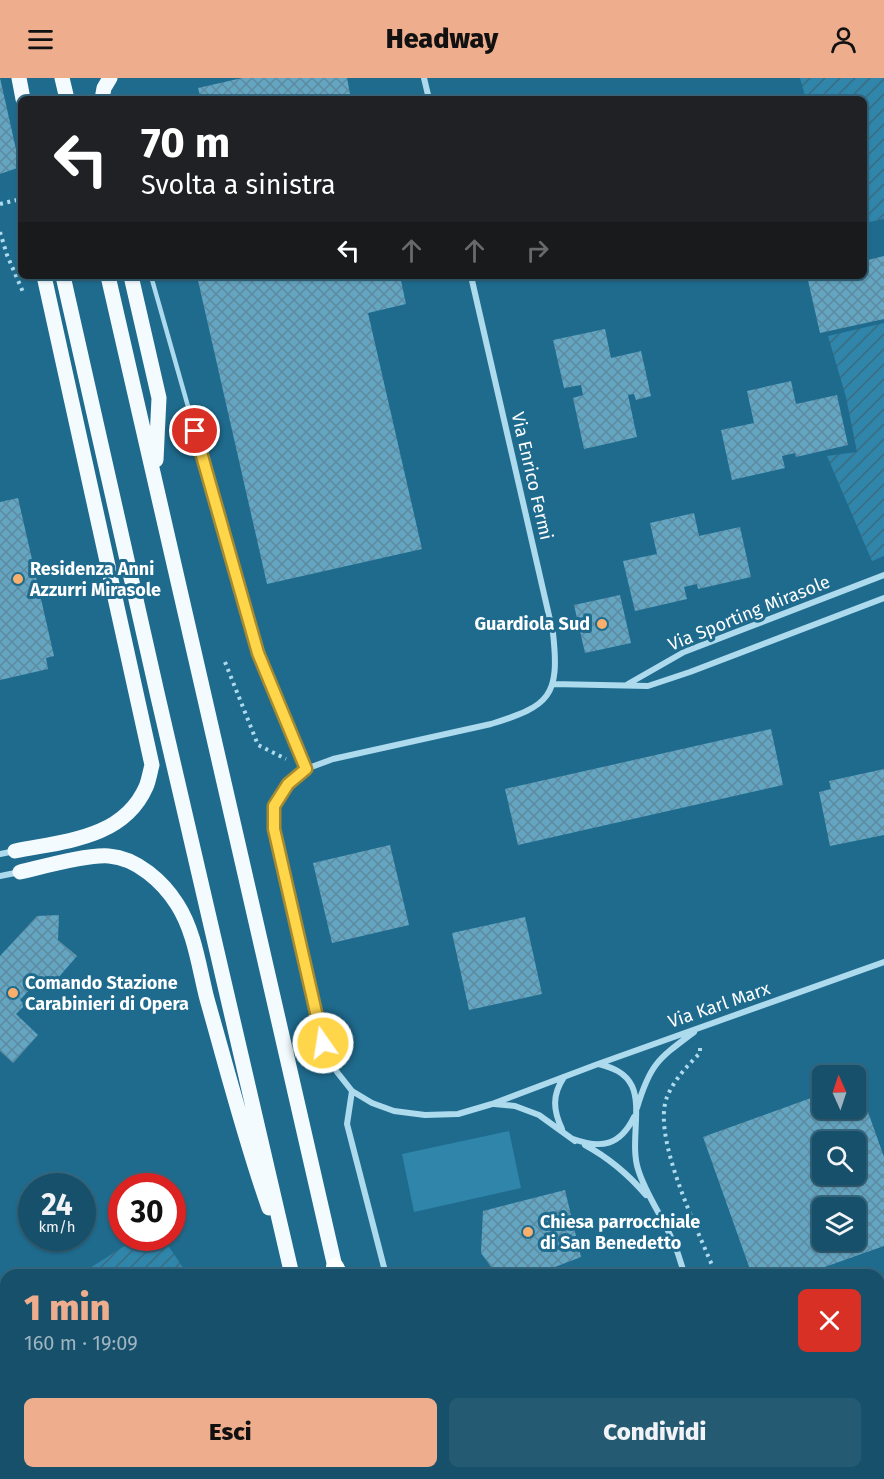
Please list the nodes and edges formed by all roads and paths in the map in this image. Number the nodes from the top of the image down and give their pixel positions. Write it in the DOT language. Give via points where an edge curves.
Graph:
graph roads {
  1 [pos="19,78"];
  2 [pos="62,78"];
  3 [pos="110,78"];
  4 [pos="424,78"];
  5 [pos="22,96"];
  6 [pos="66,96"];
  7 [pos="103,96"];
  8 [pos="428,96"];
  9 [pos="18,200"];
  10 [pos="0,204"];
  11 [pos="0,232"];
  12 [pos="45,279"];
  13 [pos="64,279"];
  14 [pos="109,279"];
  15 [pos="132,279"];
  16 [pos="152,279"];
  17 [pos="472,279"];
  18 [pos="23,292"];
  19 [pos="154,478"];
  20 [pos="884,574"];
  21 [pos="884,598"];
  22 [pos="225,662"];
  23 [pos="553,684"];
  24 [pos="627,684"];
  25 [pos="306,769"];
  26 [pos="8,852"];
  27 [pos="20,872"];
  28 [pos="0,876"];
  29 [pos="884,962"];
  30 [pos="700,1028"];
  31 [pos="598,1064"];
  32 [pos="564,1077"];
  33 [pos="352,1091"];
  34 [pos="492,1104"];
  35 [pos="635,1115"];
  36 [pos="562,1130"];
  37 [pos="573,1139"];
  38 [pos="651,1200"];
  39 [pos="290,1269"];
  40 [pos="291,1269"];
  41 [pos="336,1269"];
  42 [pos="384,1269"];
  43 [pos="683,1269"];
  44 [pos="714,1269"];
  1 -- 5 [label="main road"];
  2 -- 6 [label="main road"];
  3 -- 7 [label="main road"];
  4 -- 8 [label="street"];
  9 -- 10 [label="path"];
  11 -- 18 [label="path"];
  12 -- 26 [label="main road" via="152,765 146,787 133,809 112,827"];
  13 -- 40 [label="main road"];
  14 -- 19 [label="main road"];
  15 -- 19 [label="main road" via="159,398"];
  16 -- 25 [label="lane" via="258,653"];
  17 -- 23 [label="street, Via Enrico Fermi" via="553,633"];
  19 -- 41 [label="main road"];
  20 -- 24 [label="street, Via Sporting Mirasole" via="684,652"];
  21 -- 24 [label="street, Via Sporting Mirasole" via="690,672 648,686"];
  22 -- 25 [label="path" via="258,745"];
  23 -- 24 [label="street, Via Sporting Mirasole"];
  23 -- 25 [label="street" via="544,700 514,717 333,759"];
  25 -- 33 [label="street" via="288,784 274,806 274,829 323,1043 337,1072"];
  27 -- 28 [label="street"];
  27 -- 39 [label="main road" via="109,856 133,863 158,881 178,905 191,935 256,1174"];
  29 -- 30 [label="street, Via Karl Marx"];
  30 -- 31 [label="street, Via Karl Marx"];
  30 -- 35 [label="street" via="660,1057 645,1081"];
  30 -- 44 [label="path" via="700,1053 684,1068 667,1098 663,1123 670,1159"];
  31 -- 32 [label="street, Via Karl Marx"];
  31 -- 35 [label="street" via="614,1068 631,1084"];
  32 -- 34 [label="street, Via Karl Marx"];
  32 -- 36 [label="street" via="555,1096 555,1114"];
  33 -- 34 [label="street, Via Karl Marx" via="394,1111 425,1115 458,1114"];
  33 -- 42 [label="street" via="346,1117 348,1134"];
  34 -- 36 [label="street" via="515,1106"];
  35 -- 37 [label="street" via="618,1139 590,1145"];
  35 -- 38 [label="street" via="638,1168"];
  36 -- 37 [label="street"];
  37 -- 38 [label="street" via="606,1157"];
  38 -- 43 [label="street"];
}
